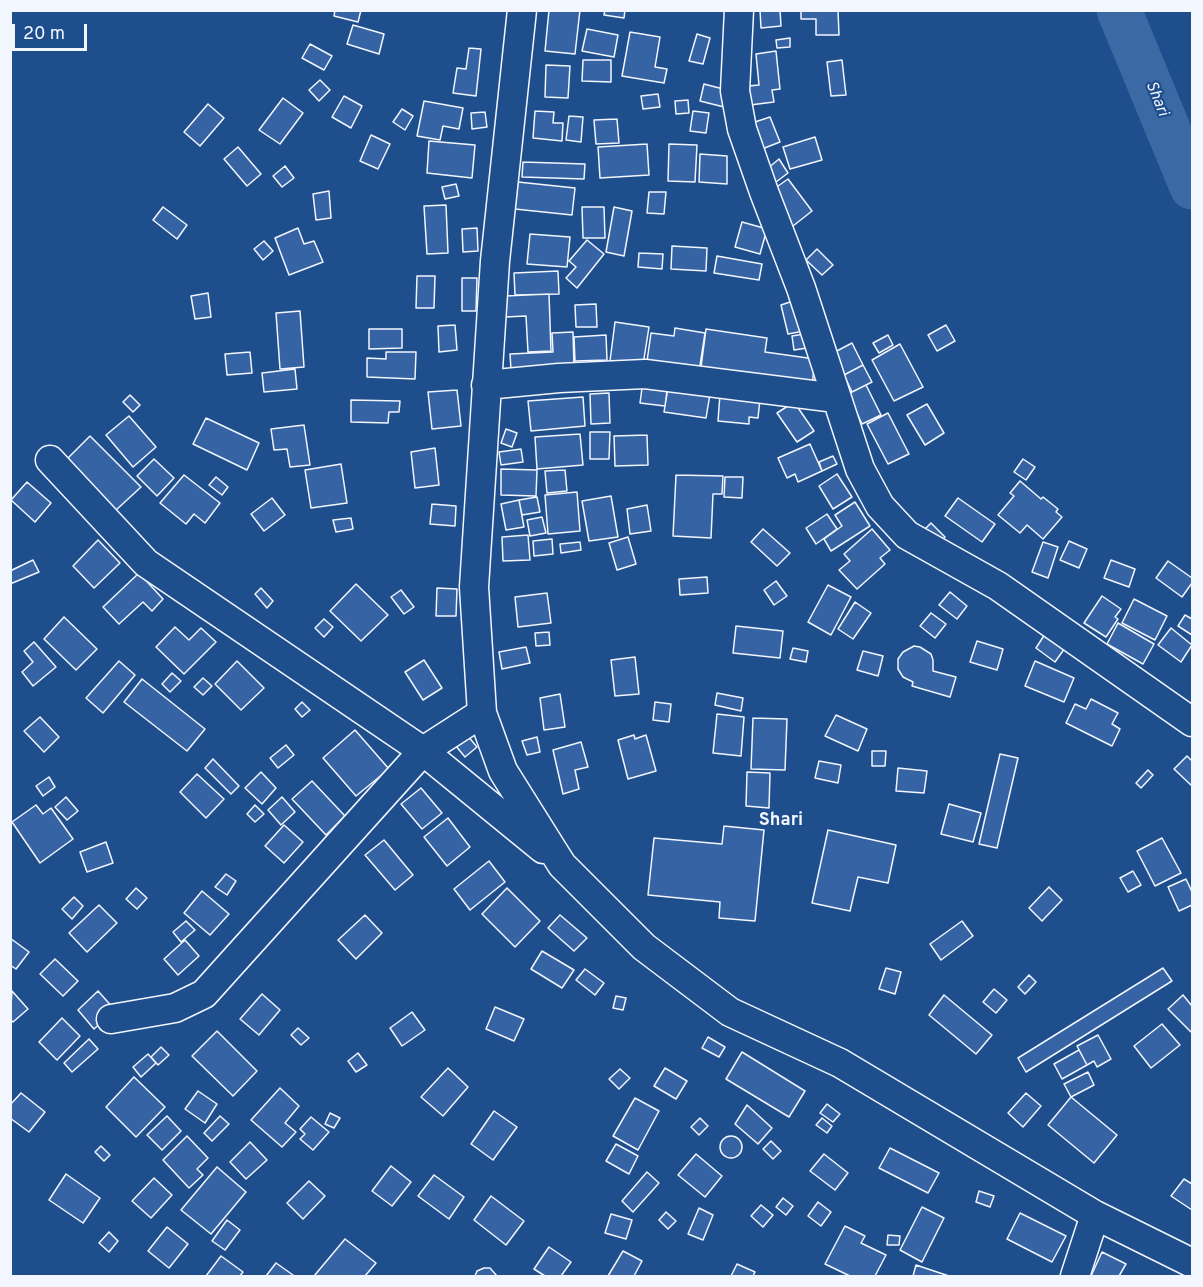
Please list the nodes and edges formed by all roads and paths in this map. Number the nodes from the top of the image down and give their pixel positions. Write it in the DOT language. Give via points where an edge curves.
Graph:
graph roads {
  1 [pos="522,10"];
  2 [pos="739,10"];
  3 [pos="486,385"];
  4 [pos="836,398"];
  5 [pos="50,460"];
  6 [pos="482,713"];
  7 [pos="1192,722"];
  8 [pos="423,751"];
  9 [pos="562,865"];
  10 [pos="111,1019"];
  11 [pos="1095,1215"];
  12 [pos="1192,1263"];
  13 [pos="1075,1276"];
  1 -- 3 [label="street"];
  2 -- 4 [label="street" via="735,91 742,129 801,288"];
  3 -- 4 [label="street" via="645,374"];
  3 -- 6 [label="street" via="474,587"];
  4 -- 7 [label="street" via="860,469 880,506 907,535 998,586"];
  5 -- 8 [label="street" via="146,563"];
  6 -- 8 [label="street"];
  6 -- 9 [label="street" via="502,771"];
  8 -- 9 [label="street"];
  8 -- 10 [label="street" via="204,994 175,1008"];
  9 -- 11 [label="street" via="644,947 730,1012 840,1064"];
  11 -- 12 [label="street"];
  11 -- 13 [label="street"];
}
